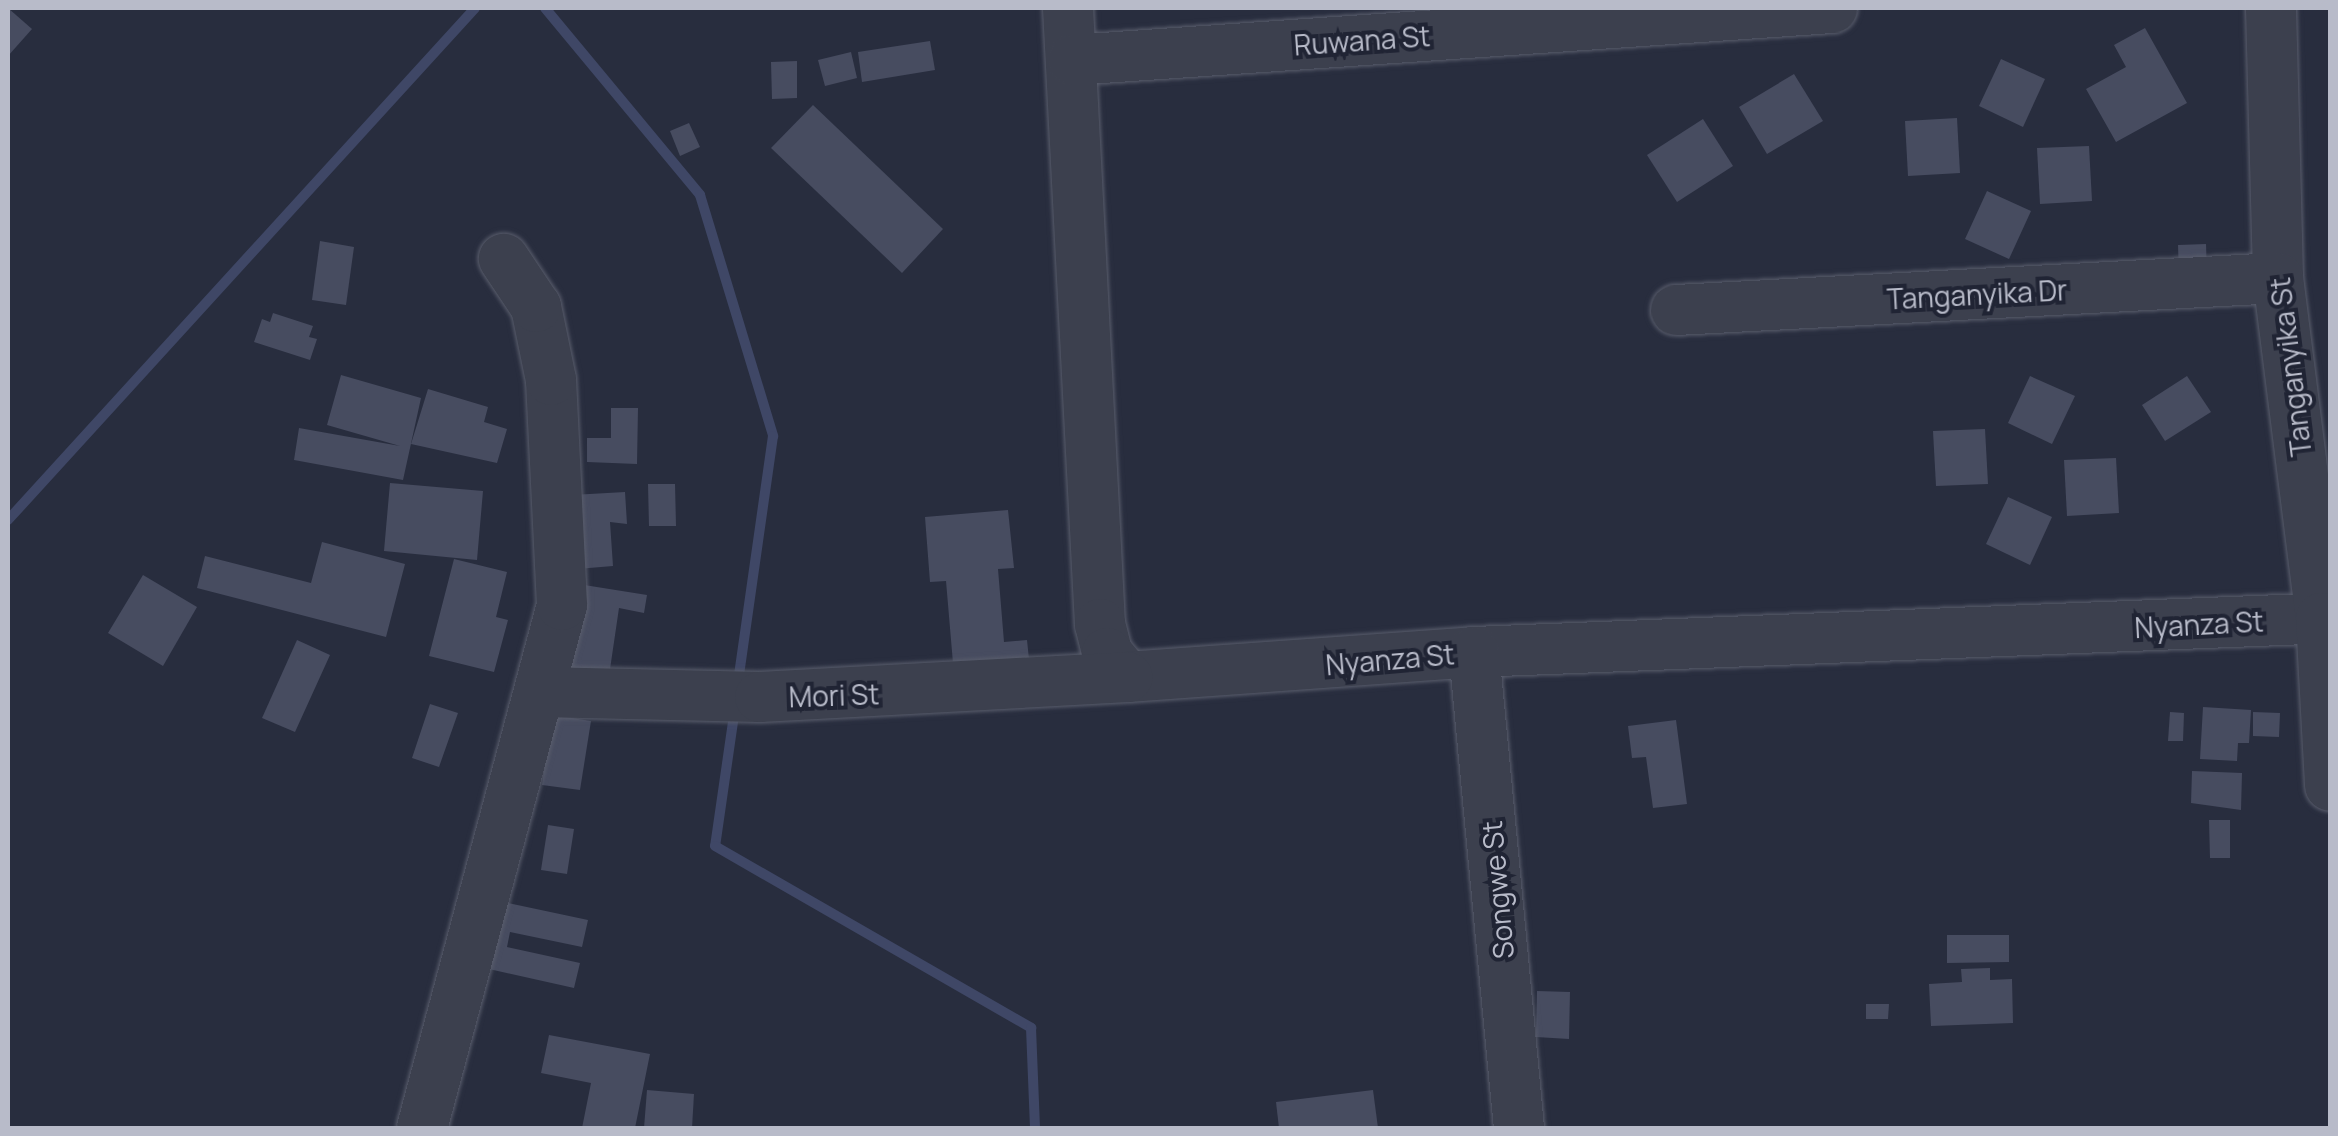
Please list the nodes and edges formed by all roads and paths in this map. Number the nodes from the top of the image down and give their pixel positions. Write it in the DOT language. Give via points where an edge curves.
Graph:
graph roads {
  1 [pos="1068,8"];
  2 [pos="1832,8"];
  3 [pos="2272,8"];
  4 [pos="1073,60"];
  5 [pos="504,259"];
  6 [pos="2278,278"];
  7 [pos="1676,310"];
  8 [pos="2326,618"];
  9 [pos="1474,652"];
  10 [pos="1126,677"];
  11 [pos="540,692"];
  12 [pos="2330,786"];
  13 [pos="422,1128"];
  14 [pos="1519,1128"];
  1 -- 4 [label="street"];
  2 -- 4 [label="street, Ruwana St"];
  3 -- 6 [label="street, Tanganyika St"];
  4 -- 10 [label="street" via="1100,624 1107,653"];
  5 -- 11 [label="street" via="536,308 550,380 562,605"];
  6 -- 7 [label="street, Tanganyika Dr"];
  6 -- 8 [label="street, Tanganyika St"];
  8 -- 9 [label="street, Nyanza St"];
  8 -- 12 [label="street, Tanganyika St"];
  9 -- 10 [label="street, Nyanza St"];
  9 -- 14 [label="street, Songwe St"];
  10 -- 11 [label="street, Mori St" via="736,697"];
  11 -- 13 [label="street"];
}
